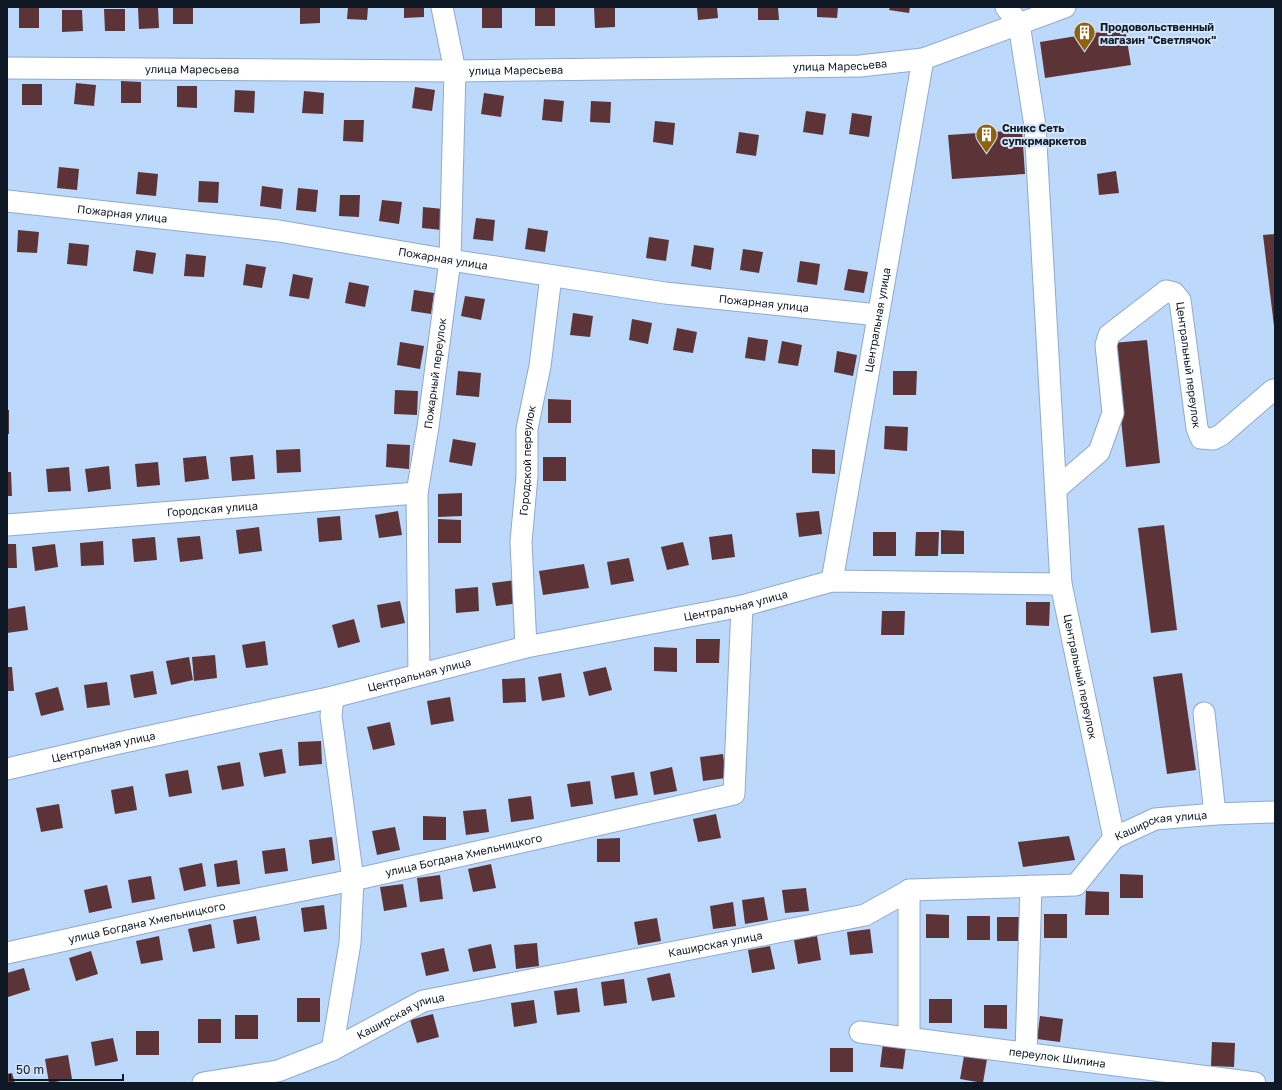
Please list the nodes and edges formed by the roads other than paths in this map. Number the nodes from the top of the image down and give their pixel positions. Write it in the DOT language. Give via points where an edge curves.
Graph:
graph roads {
  1 [pos="442,7"];
  2 [pos="1006,7"];
  3 [pos="1066,7"];
  4 [pos="1019,24"];
  5 [pos="923,59"];
  6 [pos="7,68"];
  7 [pos="455,71"];
  8 [pos="7,201"];
  9 [pos="450,260"];
  10 [pos="551,276"];
  11 [pos="878,315"];
  12 [pos="1274,396"];
  13 [pos="1056,489"];
  14 [pos="417,493"];
  15 [pos="7,525"];
  16 [pos="832,581"];
  17 [pos="1061,584"];
  18 [pos="742,606"];
  19 [pos="526,647"];
  20 [pos="419,674"];
  21 [pos="333,697"];
  22 [pos="1204,713"];
  23 [pos="7,770"];
  24 [pos="1275,812"];
  25 [pos="1215,814"];
  26 [pos="1114,838"];
  27 [pos="353,880"];
  28 [pos="1031,886"];
  29 [pos="908,890"];
  30 [pos="7,953"];
  31 [pos="860,1032"];
  32 [pos="909,1038"];
  33 [pos="332,1050"];
  34 [pos="1026,1053"];
  35 [pos="203,1083"];
  36 [pos="1254,1083"];
  1 -- 7 [label="street, Пожарный переулок"];
  2 -- 4 [label="street"];
  3 -- 4 [label="street, улица Маресьева"];
  4 -- 5 [label="street, улица Маресьева"];
  4 -- 13 [label="street, Центральный переулок" via="1035,126"];
  5 -- 7 [label="street, улица Маресьева" via="860,66"];
  5 -- 11 [label="street, Центральная улица"];
  6 -- 7 [label="street, улица Маресьева"];
  7 -- 9 [label="street, Пожарный переулок"];
  8 -- 9 [label="street, Пожарная улица" via="279,231"];
  9 -- 10 [label="street, Пожарная улица"];
  9 -- 14 [label="street, Пожарный переулок"];
  10 -- 11 [label="street, Пожарная улица" via="665,293"];
  10 -- 19 [label="street, Городской переулок" via="540,366 527,429 527,476 521,542"];
  11 -- 16 [label="street, Центральная улица"];
  12 -- 13 [label="street, Центральный переулок" via="1221,435 1213,439 1200,438 1180,300 1174,293 1166,291 1109,335 1106,345 1113,414 1099,452"];
  13 -- 17 [label="street, Центральный переулок"];
  14 -- 15 [label="street, Городская улица"];
  14 -- 20 [label="street, Пожарный переулок"];
  16 -- 17 [label="street, Центральная улица"];
  16 -- 18 [label="street, Центральная улица"];
  17 -- 26 [label="street, Центральный переулок"];
  18 -- 19 [label="street, Центральная улица"];
  18 -- 27 [label="street, улица Богдана Хмельницкого" via="734,794"];
  19 -- 20 [label="street, Центральная улица"];
  20 -- 21 [label="street, Центральная улица"];
  21 -- 23 [label="street, Центральная улица"];
  21 -- 27 [label="street" via="331,716"];
  22 -- 25 [label="street, Каширская улица"];
  24 -- 25 [label="street, Каширская улица"];
  25 -- 26 [label="street, Каширская улица" via="1155,819"];
  26 -- 28 [label="street, Каширская улица" via="1076,885"];
  27 -- 30 [label="street, улица Богдана Хмельницкого"];
  27 -- 33 [label="street" via="350,943"];
  28 -- 29 [label="street, Каширская улица"];
  28 -- 34 [label="street"];
  29 -- 32 [label="street"];
  29 -- 33 [label="street, Каширская улица" via="865,915 423,1001"];
  31 -- 32 [label="street, переулок Шилина"];
  32 -- 34 [label="street, переулок Шилина"];
  33 -- 35 [label="street, Каширская улица" via="278,1071"];
  34 -- 36 [label="street, переулок Шилина"];
}
